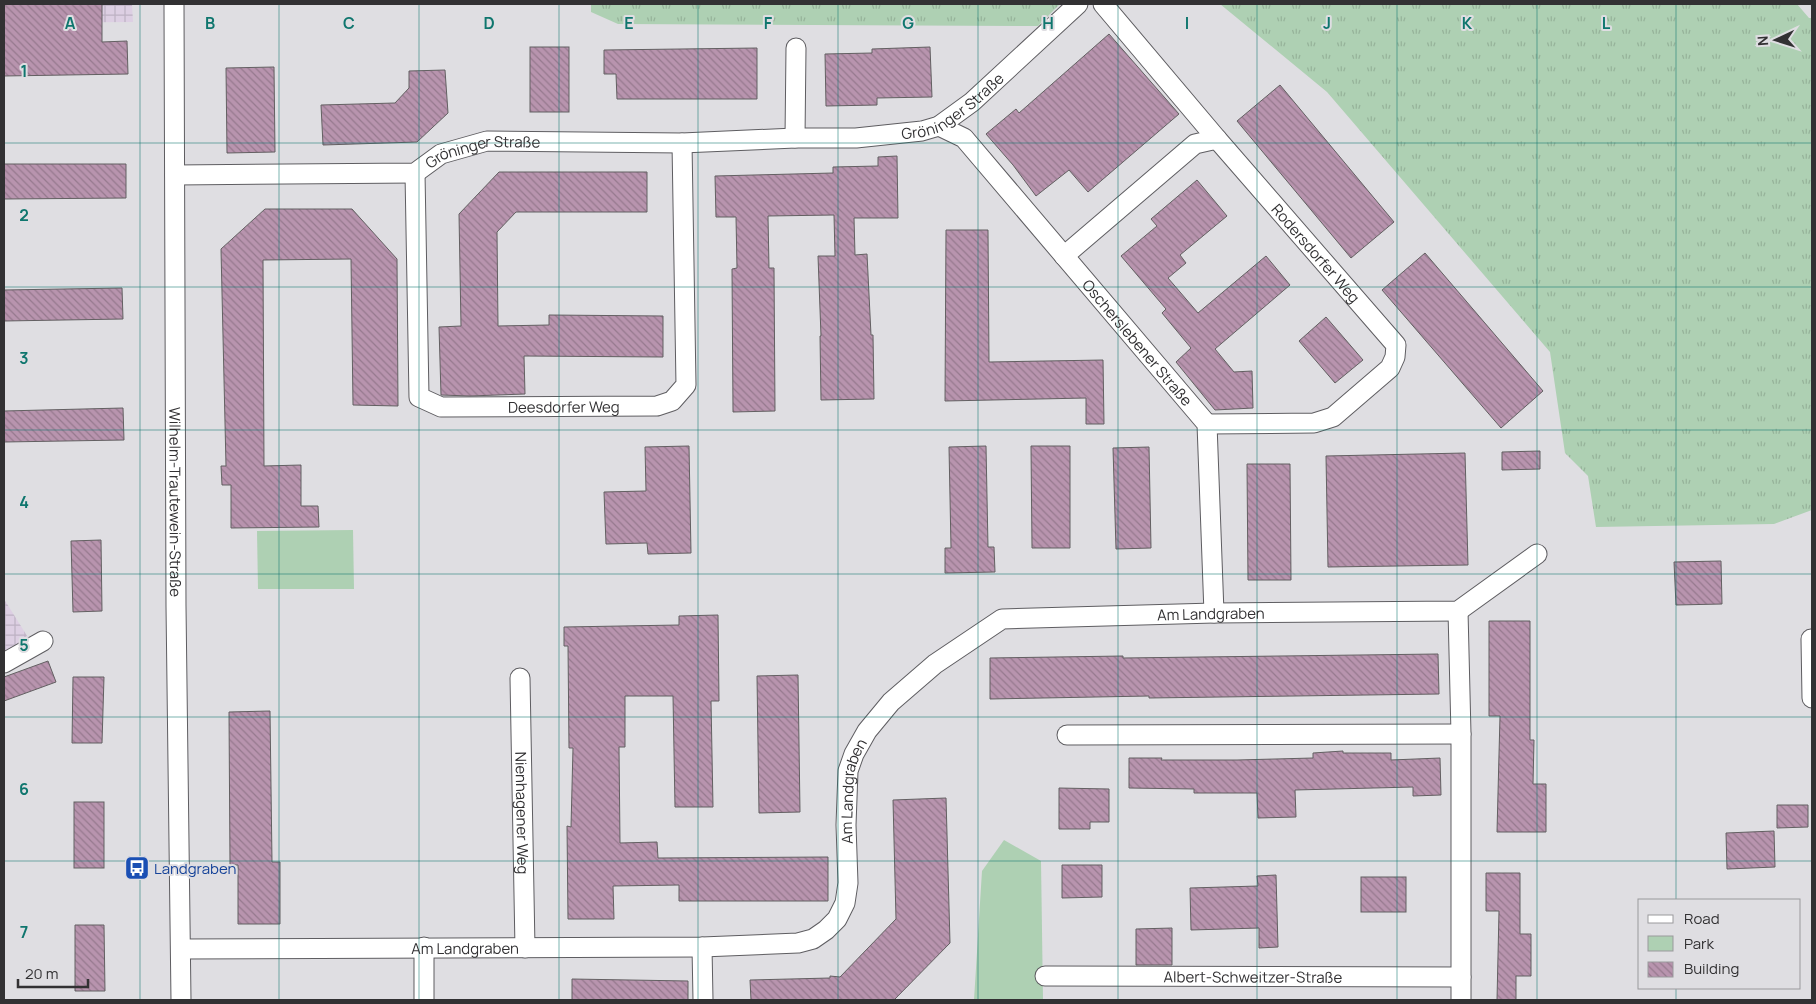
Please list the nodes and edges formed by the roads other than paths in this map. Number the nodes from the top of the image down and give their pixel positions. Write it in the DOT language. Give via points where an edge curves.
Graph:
graph roads {
  1 [pos="174,4"];
  2 [pos="1078,4"];
  3 [pos="1103,4"];
  4 [pos="796,48"];
  5 [pos="939,126"];
  6 [pos="795,138"];
  7 [pos="1217,139"];
  8 [pos="682,143"];
  9 [pos="415,173"];
  10 [pos="176,175"];
  11 [pos="1064,256"];
  12 [pos="1207,424"];
  13 [pos="1537,554"];
  14 [pos="1458,611"];
  15 [pos="1214,613"];
  16 [pos="1811,640"];
  17 [pos="43,641"];
  18 [pos="4,664"];
  19 [pos="520,678"];
  20 [pos="1812,698"];
  21 [pos="1461,734"];
  22 [pos="1067,735"];
  23 [pos="702,947"];
  24 [pos="424,948"];
  25 [pos="525,948"];
  26 [pos="181,949"];
  27 [pos="1045,976"];
  28 [pos="1461,977"];
  29 [pos="181,1000"];
  30 [pos="424,1000"];
  31 [pos="703,1000"];
  32 [pos="1461,1000"];
  1 -- 10 [label="street, Wilhelm-Trautewein-Straße"];
  2 -- 5 [label="street, Gröninger Straße" via="972,102"];
  3 -- 7 [label="street"];
  4 -- 6 [label="street"];
  5 -- 6 [label="street, Gröninger Straße" via="922,131 856,138"];
  5 -- 11 [label="street, Oscherslebener Straße" via="964,138"];
  6 -- 8 [label="street, Gröninger Straße"];
  7 -- 11 [label="street" via="1195,144"];
  7 -- 12 [label="street, Rodersdorfer Weg" via="1396,345 1390,368 1333,417 1314,423"];
  8 -- 9 [label="street, Gröninger Straße" via="487,141 441,154"];
  8 -- 9 [label="street, Deesdorfer Weg" via="686,386 672,401 657,406 441,407 419,397"];
  9 -- 10 [label="street, Gröninger Straße"];
  10 -- 26 [label="street, Wilhelm-Trautewein-Straße" via="176,606"];
  11 -- 12 [label="street, Oscherslebener Straße"];
  12 -- 15 [label="street"];
  13 -- 14 [label="street"];
  14 -- 15 [label="street, Am Landgraben"];
  14 -- 21 [label="street"];
  15 -- 23 [label="street, Am Landgraben" via="1002,619 935,664 891,702 867,731 854,754 846,792 848,883 845,903 837,919 813,939 798,943"];
  16 -- 20 [label="street"];
  17 -- 18 [label="street"];
  19 -- 25 [label="street, Nienhagener Weg"];
  21 -- 22 [label="street"];
  21 -- 28 [label="street"];
  23 -- 25 [label="street, Am Landgraben"];
  23 -- 31 [label="street"];
  24 -- 25 [label="street, Am Landgraben"];
  24 -- 26 [label="street, Am Landgraben"];
  24 -- 30 [label="street"];
  26 -- 29 [label="street, Wilhelm-Trautewein-Straße"];
  27 -- 28 [label="street, Albert-Schweitzer-Straße"];
  28 -- 32 [label="street"];
}
